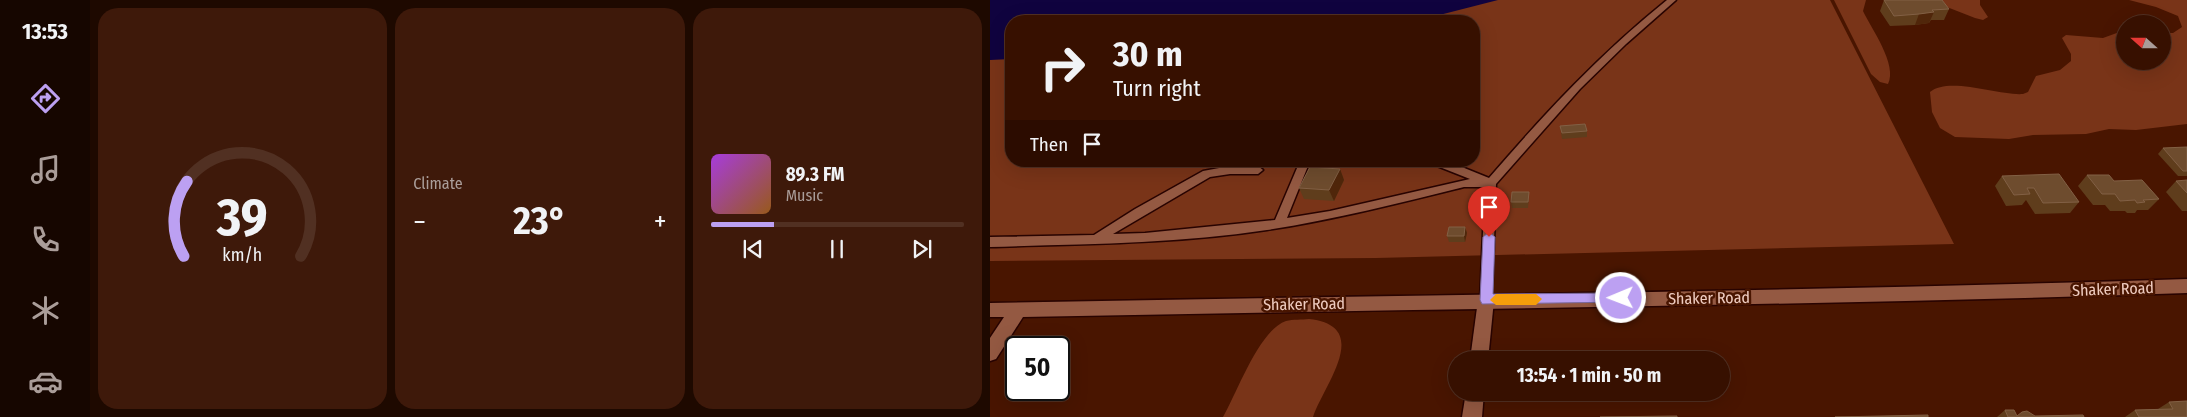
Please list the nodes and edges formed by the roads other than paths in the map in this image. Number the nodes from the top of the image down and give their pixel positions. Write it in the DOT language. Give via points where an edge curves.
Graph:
graph roads {
  1 [pos="1672,0"];
  2 [pos="1211,167"];
  3 [pos="1303,167"];
  4 [pos="1451,167"];
  5 [pos="1258,170"];
  6 [pos="1202,176"];
  7 [pos="1491,183"];
  8 [pos="1279,224"];
  9 [pos="1096,239"];
  10 [pos="990,242"];
  11 [pos="2187,286"];
  12 [pos="1486,300"];
  13 [pos="990,310"];
  14 [pos="1018,310"];
  15 [pos="1480,351"];
  16 [pos="990,353"];
  17 [pos="1474,401"];
  18 [pos="1472,417"];
  1 -- 7 [label="lane" via="1621,42 1579,84"];
  2 -- 6 [label="lane"];
  3 -- 8 [label="lane"];
  4 -- 7 [label="lane"];
  5 -- 6 [label="lane" via="1222,171"];
  6 -- 9 [label="lane"];
  7 -- 8 [label="lane" via="1464,183"];
  7 -- 12 [label="lane"];
  8 -- 9 [label="lane" via="1185,235"];
  9 -- 10 [label="lane"];
  11 -- 12 [label="main road, Shaker Road" via="1909,295"];
  12 -- 14 [label="main road, Shaker Road"];
  12 -- 15 [label="main road"];
  13 -- 14 [label="main road, Shaker Road"];
  14 -- 16 [label="main road"];
  17 -- 18 [label="main road"];
}
